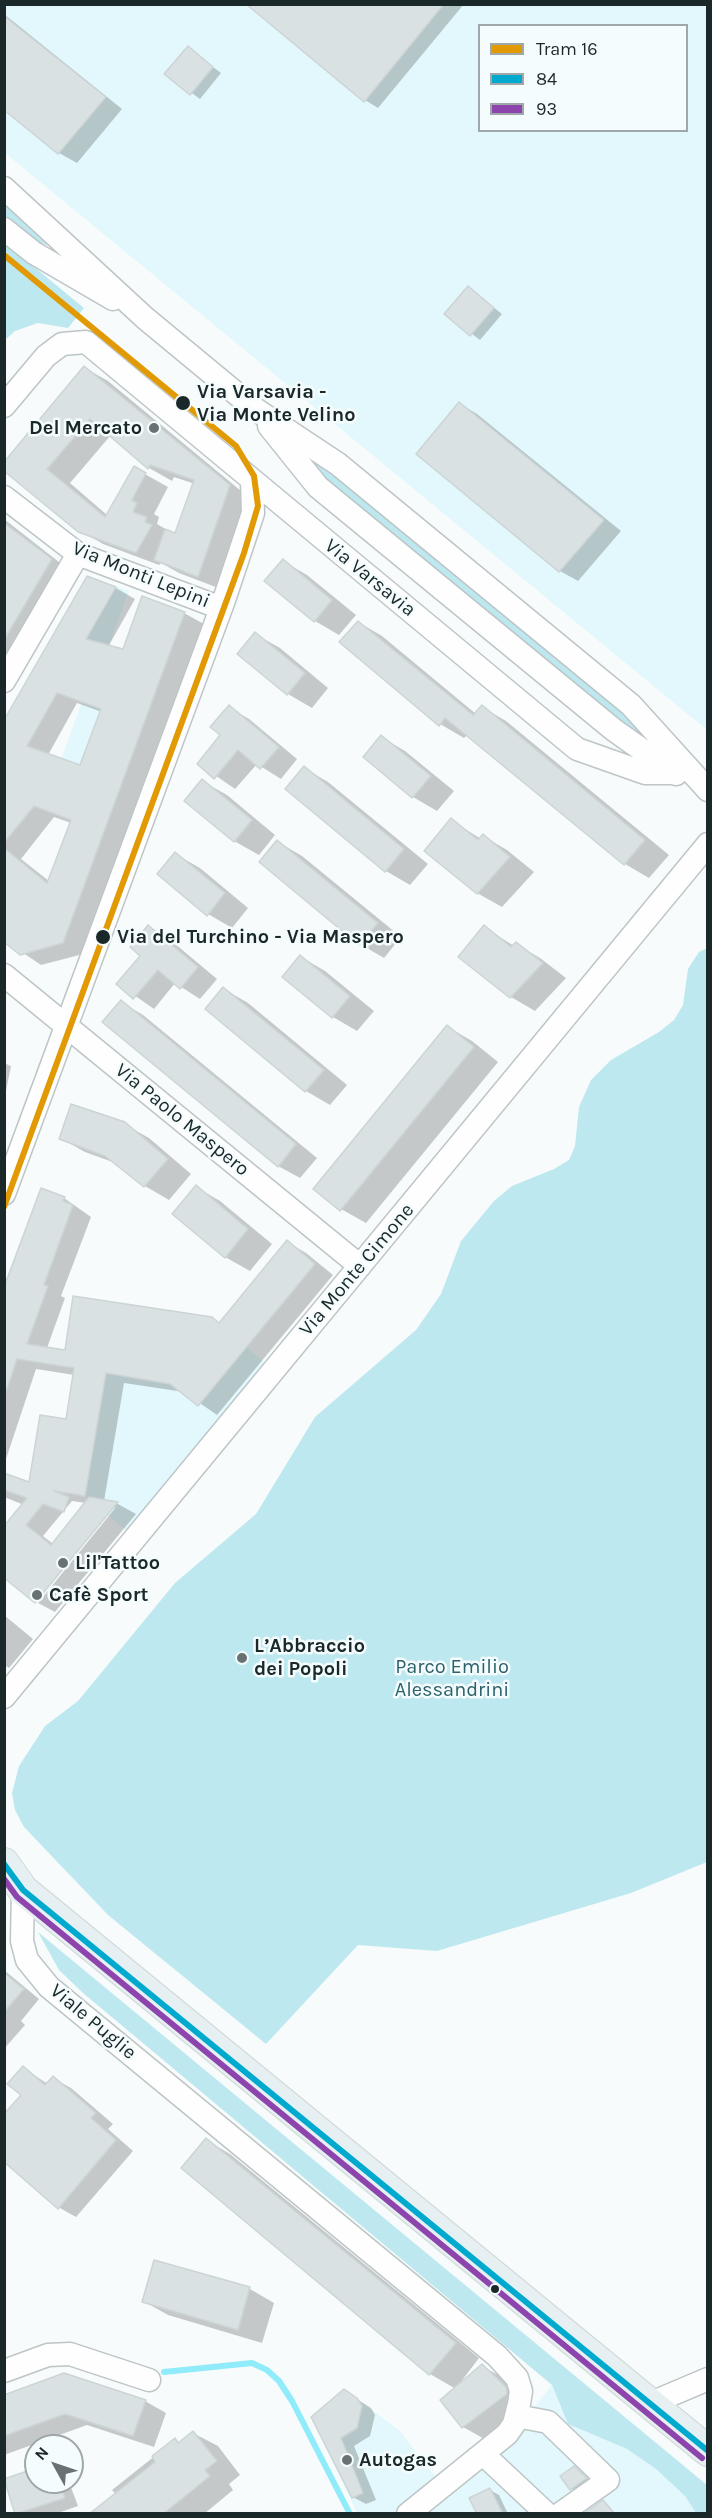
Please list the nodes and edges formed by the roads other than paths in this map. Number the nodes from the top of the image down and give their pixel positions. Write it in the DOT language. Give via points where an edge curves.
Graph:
graph roads {
  1 [pos="4,188"];
  2 [pos="4,229"];
  3 [pos="145,318"];
  4 [pos="4,406"];
  5 [pos="255,409"];
  6 [pos="252,481"];
  7 [pos="4,497"];
  8 [pos="78,554"];
  9 [pos="221,608"];
  10 [pos="4,681"];
  11 [pos="675,773"];
  12 [pos="708,792"];
  13 [pos="708,844"];
  14 [pos="4,975"];
  15 [pos="66,1025"];
  16 [pos="4,1194"];
  17 [pos="360,1266"];
  18 [pos="5,1696"];
  19 [pos="4,1863"];
  20 [pos="14,1886"];
  21 [pos="4,2371"];
  22 [pos="708,2379"];
  23 [pos="149,2380"];
  24 [pos="649,2404"];
  25 [pos="517,2416"];
  26 [pos="708,2451"];
  27 [pos="483,2454"];
  28 [pos="408,2514"];
  29 [pos="547,2514"];
  30 [pos="560,2514"];
  1 -- 3 [label="street"];
  2 -- 3 [label="street" via="34,253"];
  3 -- 5 [label="street, Via Varsavia"];
  4 -- 6 [label="street, Via Varsavia" via="46,356 62,344 86,342"];
  5 -- 11 [label="street, Via Varsavia" via="318,487 614,730"];
  5 -- 12 [label="street, Via Varsavia" via="338,464 631,705"];
  6 -- 9 [label="street" via="253,513"];
  6 -- 11 [label="street, Via Varsavia" via="577,749 645,772"];
  7 -- 8 [label="street, Via Monti Lepini"];
  8 -- 9 [label="street, Via Monti Lepini"];
  8 -- 10 [label="street"];
  9 -- 15 [label="street" via="146,819"];
  11 -- 12 [label="street, Via Varsavia"];
  13 -- 17 [label="street, Via Monte Cimone"];
  14 -- 15 [label="street, Via Paolo Maspero"];
  15 -- 16 [label="street"];
  15 -- 17 [label="street, Via Paolo Maspero"];
  17 -- 18 [label="street, Via Monte Cimone"];
  19 -- 20 [label="main road"];
  20 -- 24 [label="main road"];
  20 -- 25 [label="street, Viale Puglie" via="27,1960 49,1987 497,2356 517,2379 521,2391"];
  21 -- 23 [label="street" via="48,2355 70,2354"];
  22 -- 24 [label="street"];
  24 -- 26 [label="main road"];
  25 -- 27 [label="street" via="507,2434"];
  25 -- 30 [label="street" via="548,2422 608,2480"];
  27 -- 28 [label="street"];
  27 -- 29 [label="street"];
}
